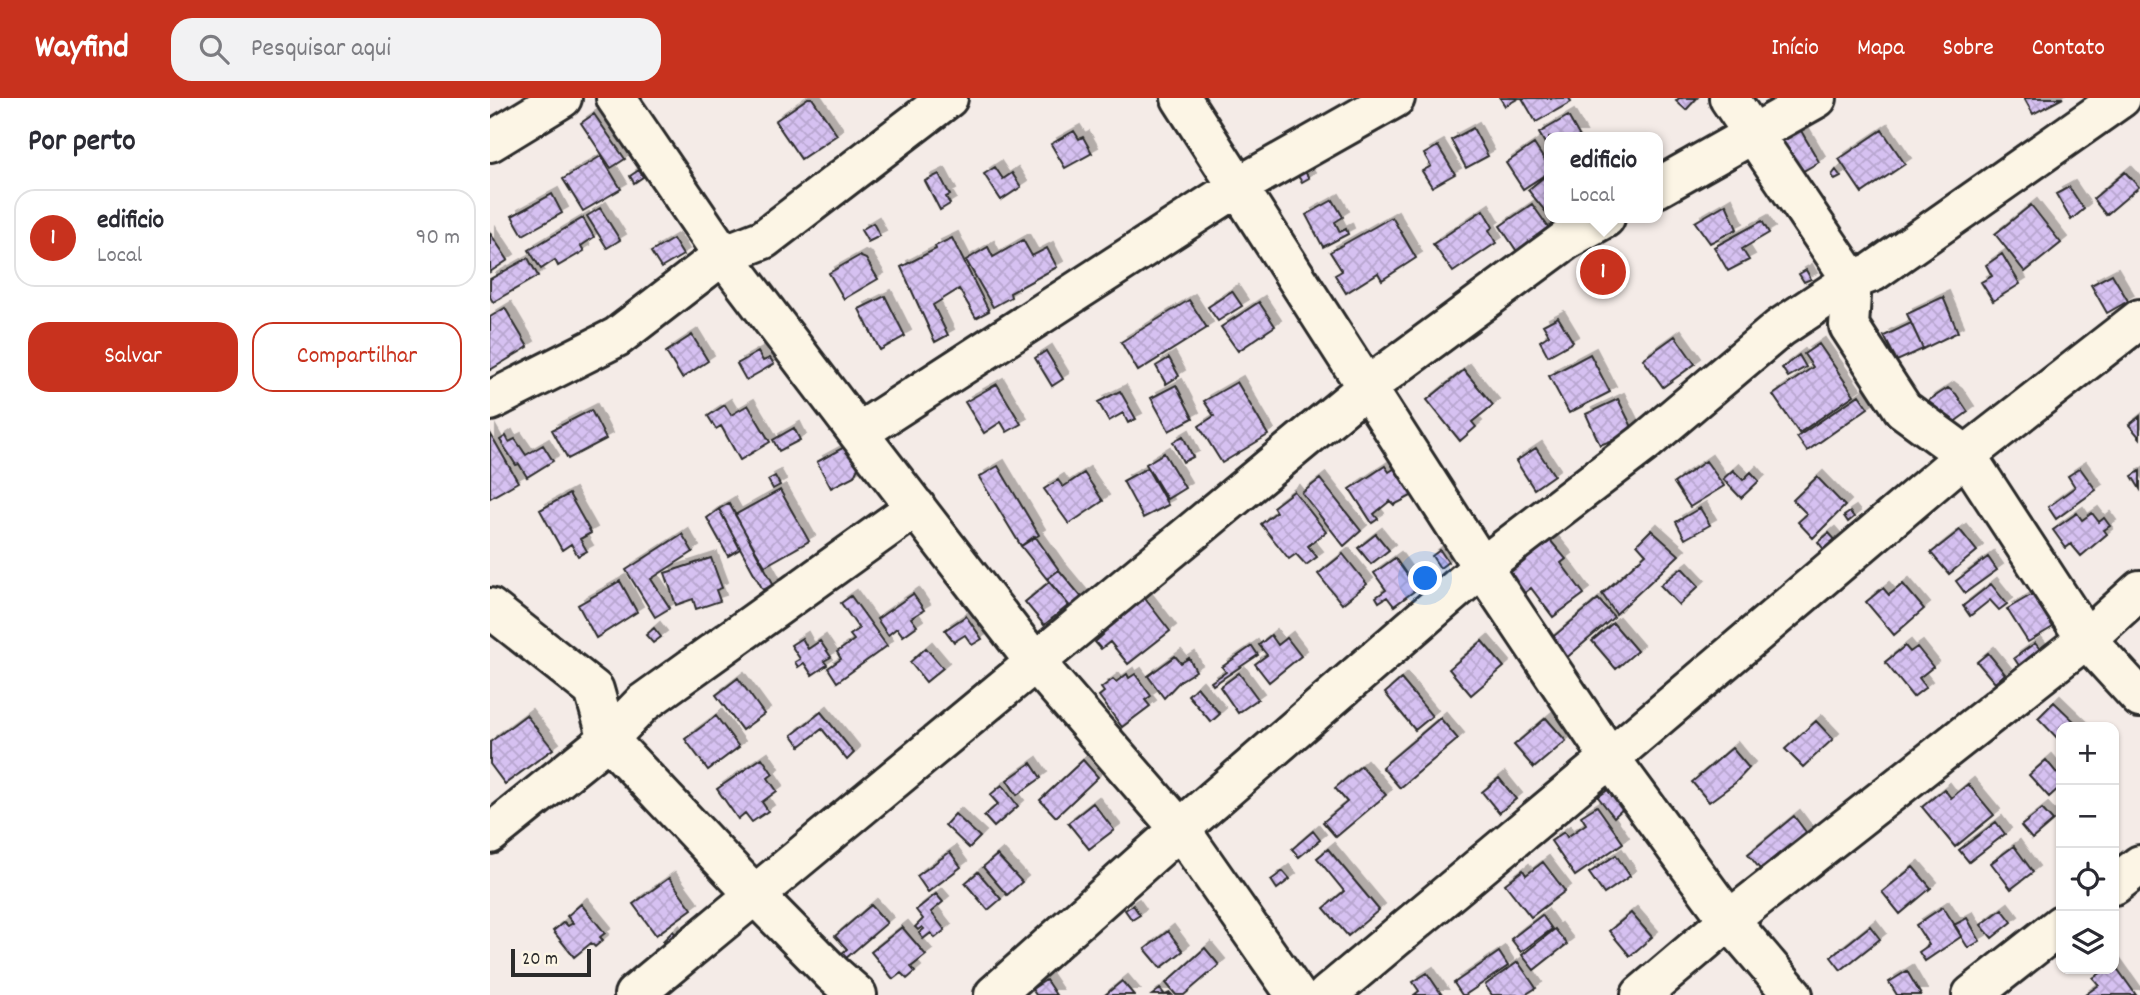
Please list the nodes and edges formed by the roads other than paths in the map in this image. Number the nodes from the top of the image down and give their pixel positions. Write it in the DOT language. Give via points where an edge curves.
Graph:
graph roads {
  1 [pos="562,98"];
  2 [pos="616,98"];
  3 [pos="948,98"];
  4 [pos="1181,98"];
  5 [pos="1395,98"];
  6 [pos="1729,98"];
  7 [pos="1817,98"];
  8 [pos="2121,98"];
  9 [pos="1753,134"];
  10 [pos="490,142"];
  11 [pos="1663,185"];
  12 [pos="1239,186"];
  13 [pos="1596,223"];
  14 [pos="723,255"];
  15 [pos="1852,279"];
  16 [pos="2140,319"];
  17 [pos="1367,387"];
  18 [pos="490,401"];
  19 [pos="858,433"];
  20 [pos="1966,455"];
  21 [pos="916,507"];
  22 [pos="1482,566"];
  23 [pos="2140,590"];
  24 [pos="490,608"];
  25 [pos="2086,639"];
  26 [pos="1034,661"];
  27 [pos="2140,698"];
  28 [pos="608,739"];
  29 [pos="1610,758"];
  30 [pos="1180,829"];
  31 [pos="490,834"];
  32 [pos="2140,865"];
  33 [pos="2119,881"];
  34 [pos="754,894"];
  35 [pos="1729,920"];
  36 [pos="2056,929"];
  37 [pos="634,995"];
  38 [pos="858,995"];
  39 [pos="994,995"];
  40 [pos="1296,995"];
  41 [pos="1327,995"];
  42 [pos="1641,995"];
  43 [pos="1793,995"];
  44 [pos="1972,995"];
  1 -- 10 [label="street"];
  2 -- 14 [label="street"];
  3 -- 14 [label="street" via="764,239"];
  4 -- 12 [label="street"];
  5 -- 12 [label="street"];
  6 -- 9 [label="street"];
  7 -- 9 [label="street"];
  8 -- 15 [label="street" via="1873,272"];
  9 -- 11 [label="street"];
  9 -- 15 [label="street"];
  12 -- 17 [label="street"];
  12 -- 19 [label="street"];
  13 -- 17 [label="street" via="1566,240"];
  14 -- 18 [label="street" via="617,337"];
  14 -- 19 [label="street"];
  15 -- 20 [label="street" via="1849,326 1903,409"];
  15 -- 22 [label="street" via="1780,328 1644,443"];
  16 -- 20 [label="street"];
  17 -- 22 [label="street"];
  17 -- 26 [label="street"];
  19 -- 21 [label="street"];
  20 -- 25 [label="street"];
  20 -- 29 [label="street"];
  21 -- 26 [label="street"];
  21 -- 28 [label="street" via="643,703"];
  22 -- 29 [label="street"];
  22 -- 30 [label="street"];
  23 -- 25 [label="street"];
  24 -- 28 [label="street" via="594,690"];
  25 -- 27 [label="street"];
  25 -- 35 [label="street"];
  26 -- 30 [label="street"];
  26 -- 34 [label="street"];
  28 -- 31 [label="street"];
  28 -- 34 [label="street"];
  29 -- 35 [label="street"];
  29 -- 41 [label="street"];
  30 -- 39 [label="street"];
  30 -- 40 [label="street"];
  32 -- 33 [label="street"];
  34 -- 37 [label="street"];
  34 -- 38 [label="street"];
  35 -- 42 [label="street"];
  35 -- 43 [label="street"];
  36 -- 44 [label="street"];
}
